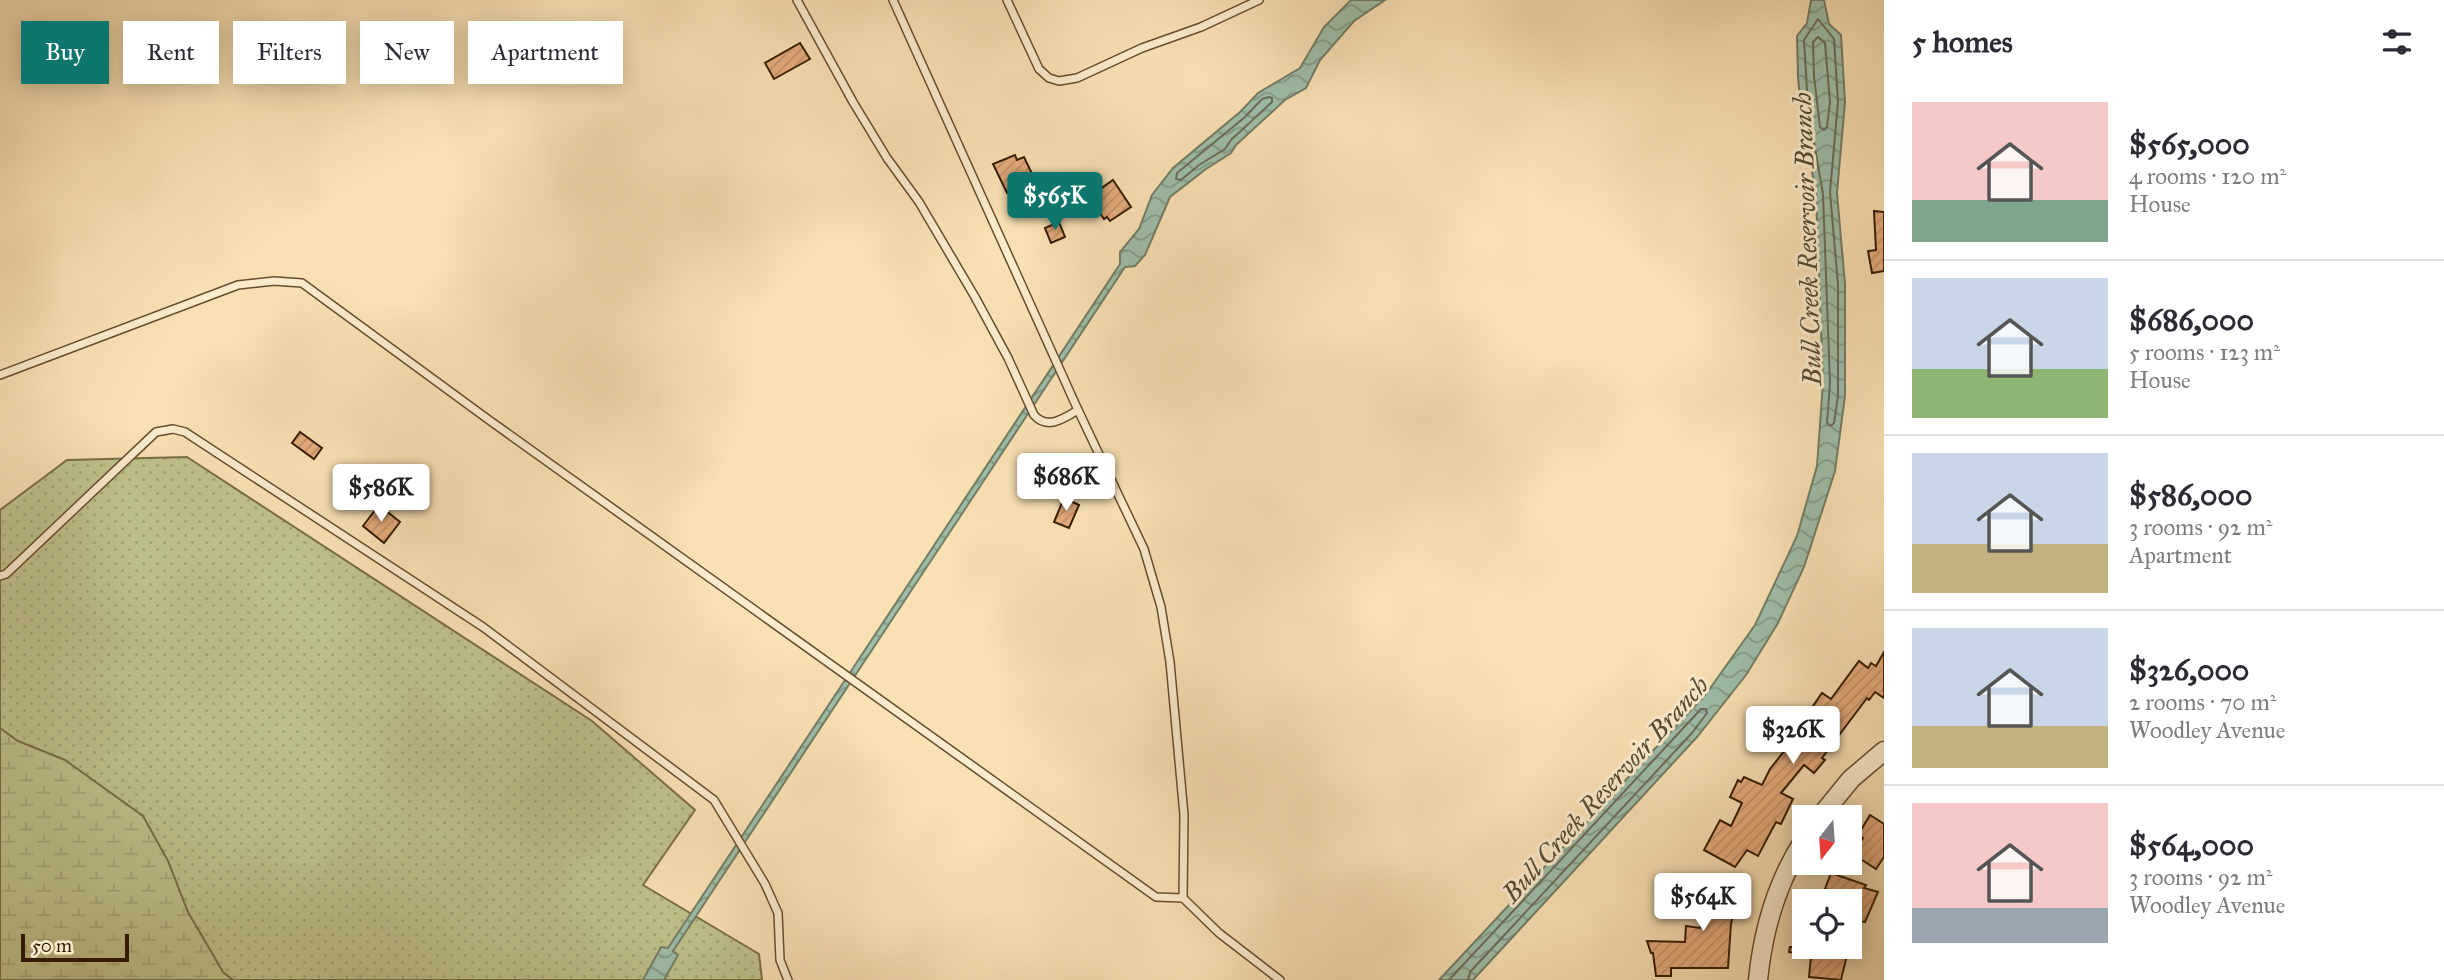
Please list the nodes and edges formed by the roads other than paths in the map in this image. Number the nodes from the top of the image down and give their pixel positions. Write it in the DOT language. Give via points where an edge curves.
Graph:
graph roads {
  1 [pos="797,0"];
  2 [pos="893,0"];
  3 [pos="1007,0"];
  4 [pos="1259,0"];
  5 [pos="0,375"];
  6 [pos="1078,410"];
  7 [pos="0,576"];
  8 [pos="1884,751"];
  9 [pos="1830,805"];
  10 [pos="1792,864"];
  11 [pos="1183,898"];
  12 [pos="788,980"];
  13 [pos="1280,980"];
  14 [pos="1758,980"];
  1 -- 6 [label="lane" via="853,102 975,298 1034,415 1047,423"];
  2 -- 6 [label="lane"];
  3 -- 4 [label="lane" via="1039,69 1059,81 1077,78"];
  5 -- 11 [label="lane" via="238,285 302,284 1156,897"];
  6 -- 11 [label="lane" via="1144,549 1161,607 1184,816"];
  7 -- 12 [label="lane" via="156,432 186,432 483,627 714,800 778,913 780,960"];
  8 -- 9 [label="street"];
  10 -- 14 [label="street" via="1777,894"];
  11 -- 13 [label="lane"];
}
